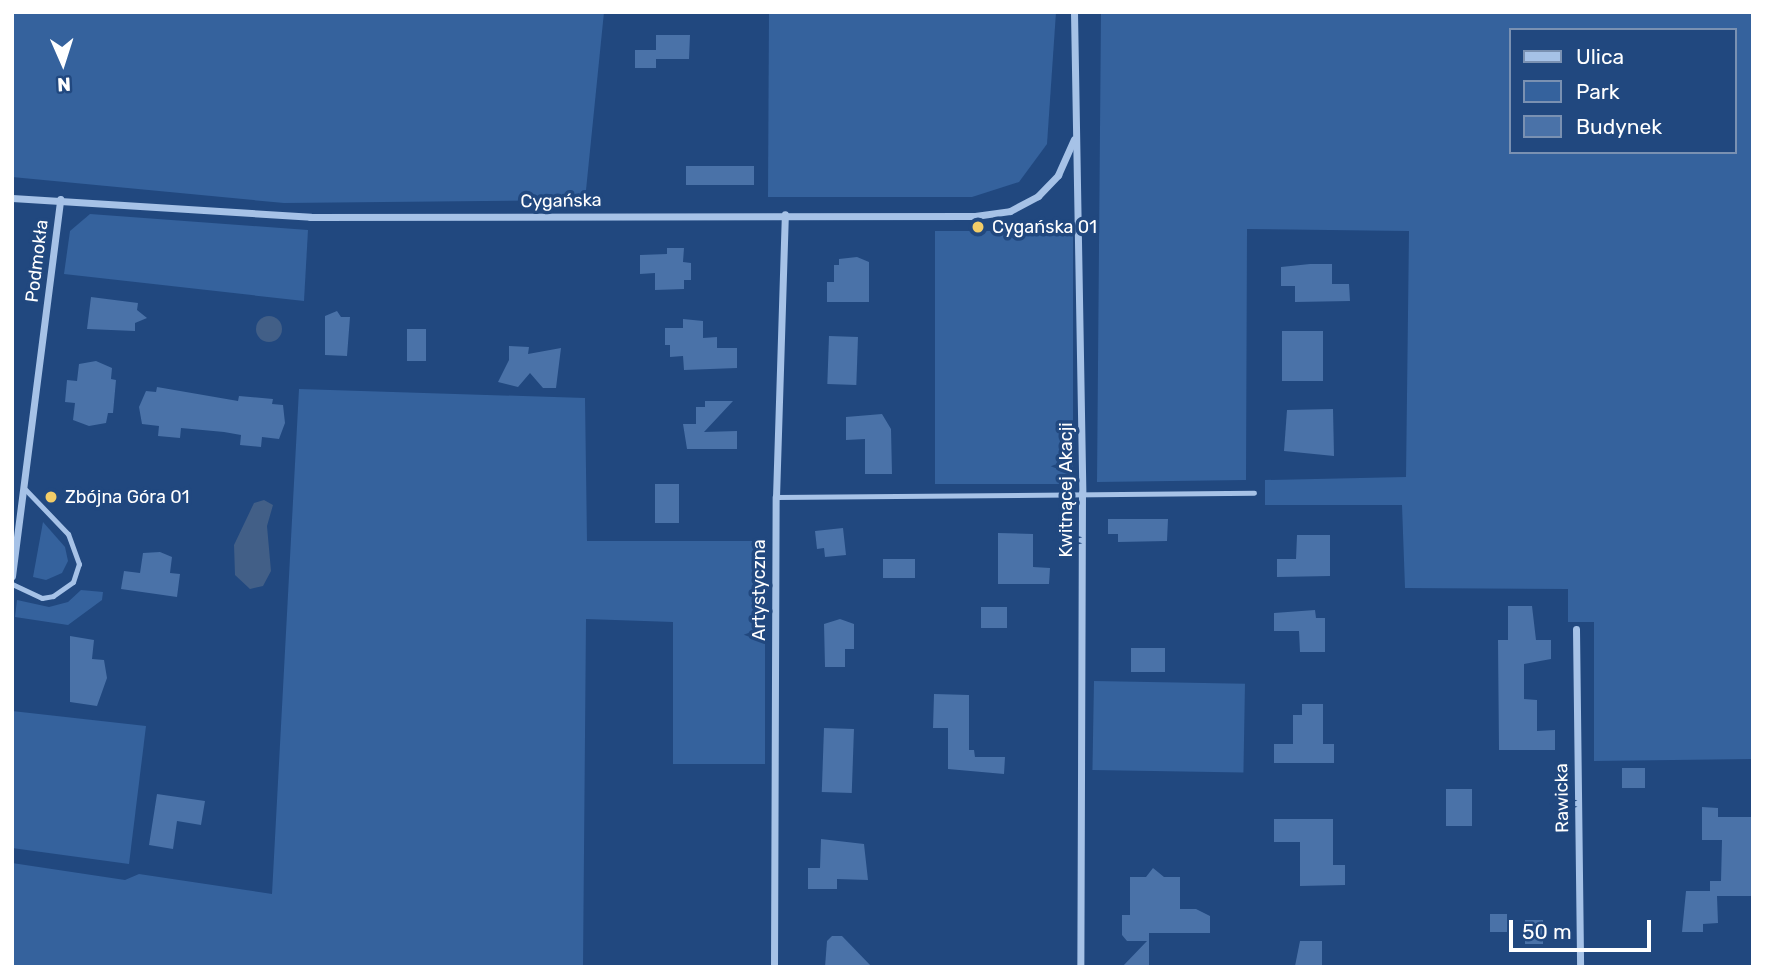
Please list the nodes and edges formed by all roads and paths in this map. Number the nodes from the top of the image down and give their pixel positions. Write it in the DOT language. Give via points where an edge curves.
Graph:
graph roads {
  1 [pos="1074,12"];
  2 [pos="1073,139"];
  3 [pos="12,198"];
  4 [pos="60,199"];
  5 [pos="785,214"];
  6 [pos="25,489"];
  7 [pos="1082,493"];
  8 [pos="1254,493"];
  9 [pos="776,498"];
  10 [pos="12,576"];
  11 [pos="12,584"];
  12 [pos="1576,629"];
  13 [pos="775,967"];
  14 [pos="1080,967"];
  15 [pos="1580,967"];
  1 -- 2 [label="street, Kwitnącej Akacji"];
  2 -- 5 [label="street, Cygańska" via="1058,174 1038,195 1010,211 975,216"];
  2 -- 7 [label="street, Kwitnącej Akacji"];
  3 -- 4 [label="street, Cygańska"];
  4 -- 5 [label="street, Cygańska" via="310,217"];
  4 -- 6 [label="street, Podmokła"];
  5 -- 9 [label="street, Artystyczna"];
  6 -- 10 [label="street, Podmokła"];
  6 -- 11 [label="lane" via="68,534 79,564 72,582 53,596 42,598"];
  7 -- 8 [label="lane"];
  7 -- 9 [label="lane"];
  7 -- 14 [label="street, Kwitnącej Akacji"];
  9 -- 13 [label="street, Artystyczna"];
  12 -- 15 [label="street, Rawicka"];
}
